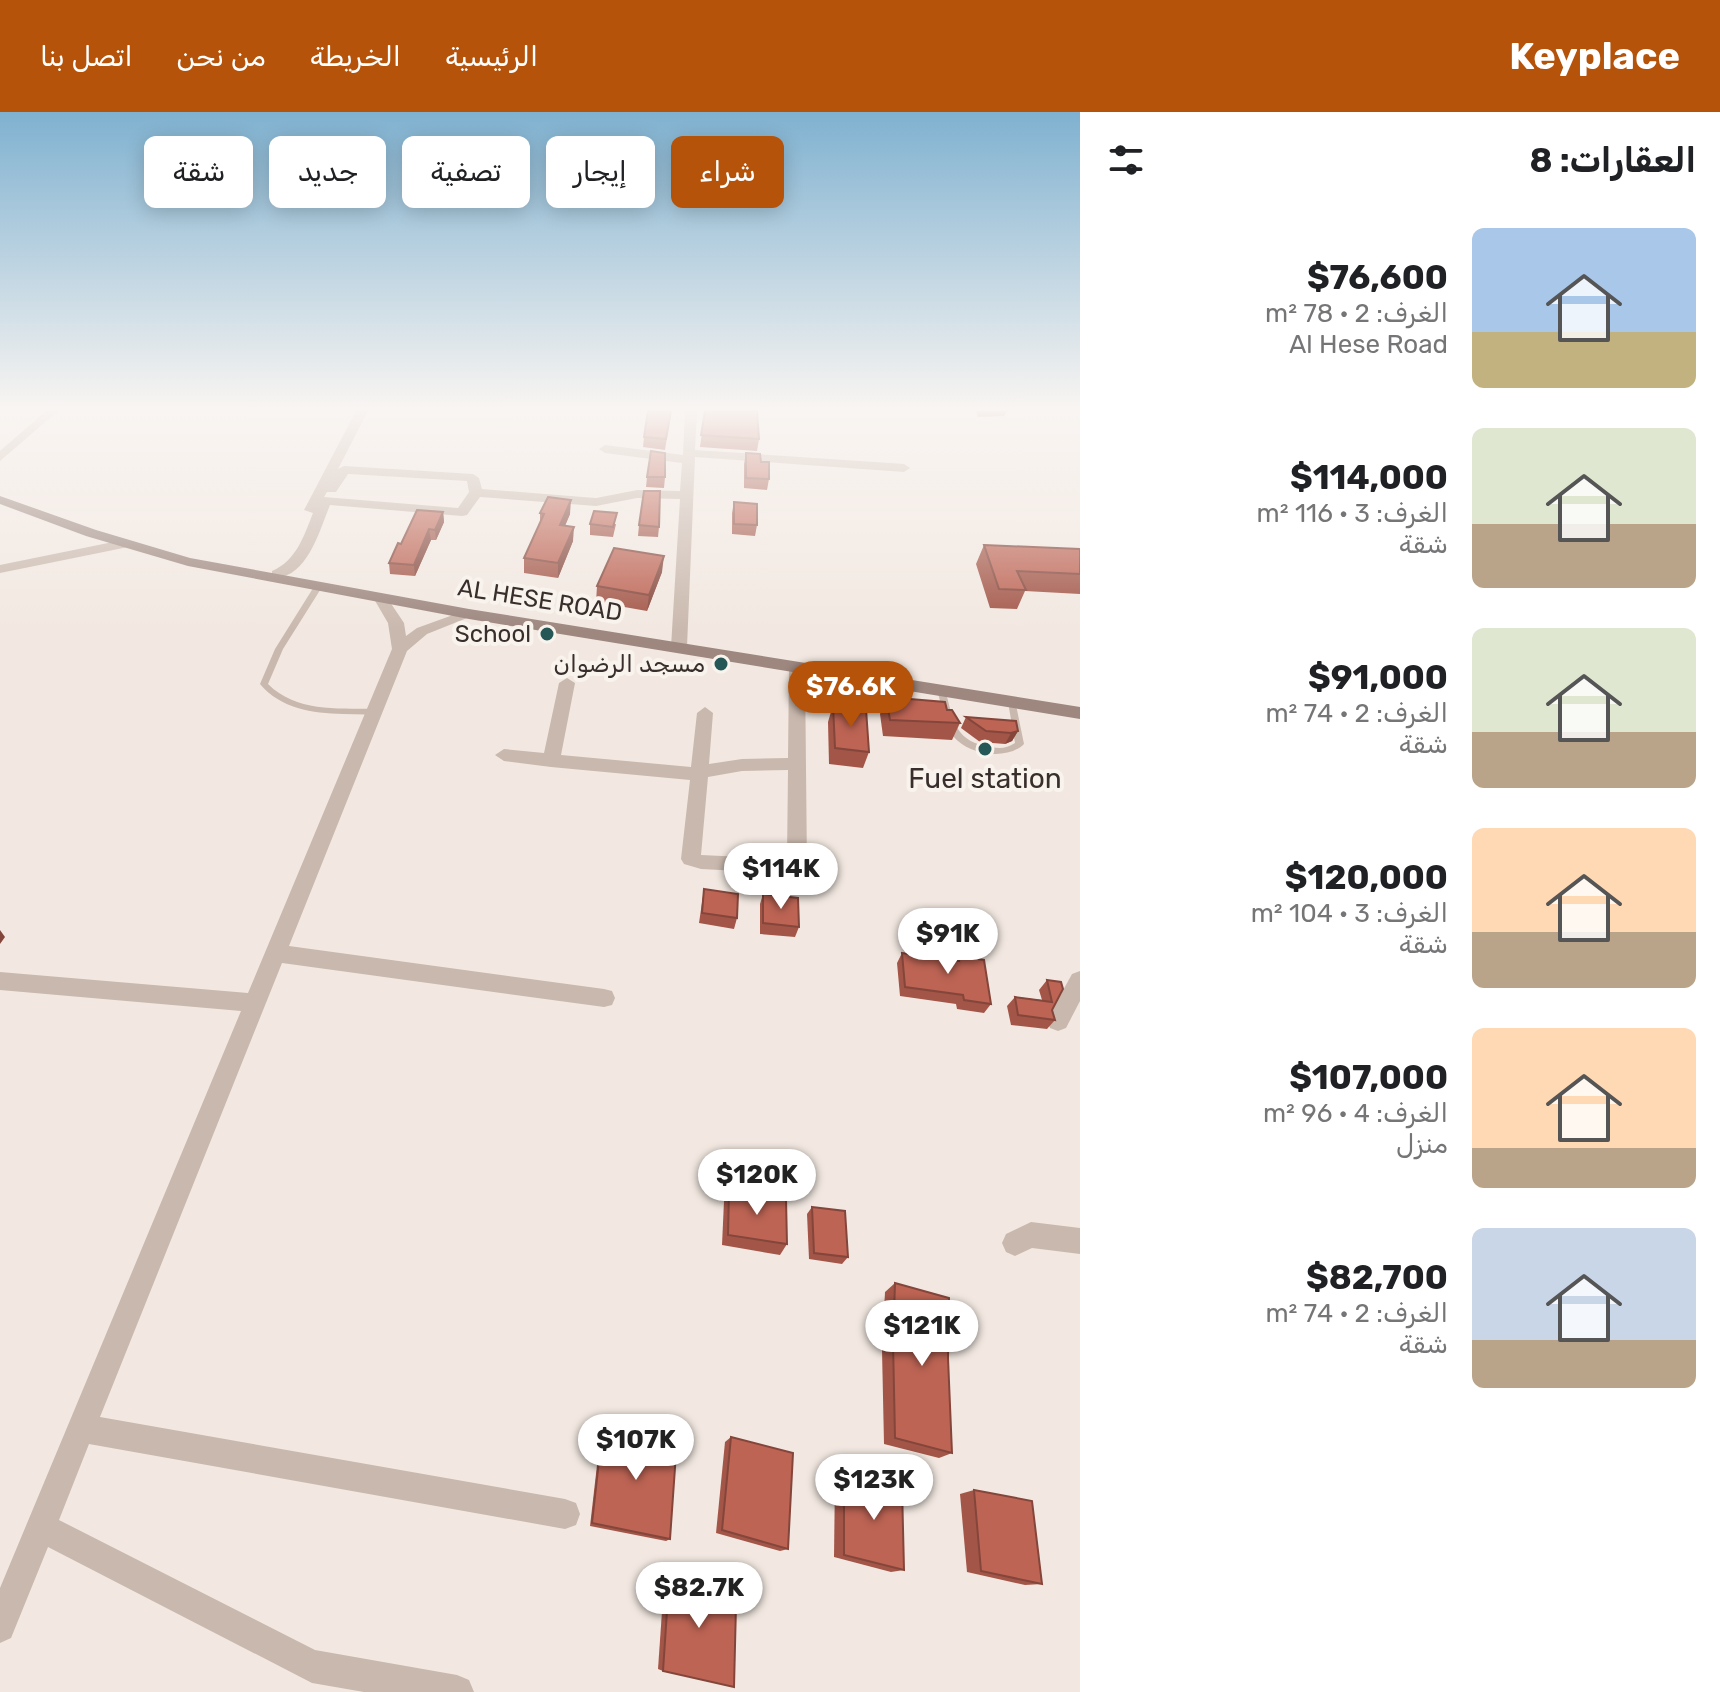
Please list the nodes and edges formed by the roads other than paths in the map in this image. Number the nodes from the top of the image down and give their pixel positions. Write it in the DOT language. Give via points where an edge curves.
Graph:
graph roads {
  1 [pos="329,485"];
  2 [pos="330,485"];
  3 [pos="474,485"];
  4 [pos="688,485"];
  5 [pos="476,493"];
  6 [pos="687,495"];
  7 [pos="0,500"];
  8 [pos="325,501"];
  9 [pos="123,544"];
  10 [pos="0,569"];
  11 [pos="275,576"];
  12 [pos="318,587"];
  13 [pos="381,599"];
  14 [pos="469,614"];
  15 [pos="679,647"];
  16 [pos="400,649"];
  17 [pos="797,668"];
  18 [pos="567,683"];
  19 [pos="942,693"];
  20 [pos="1012,702"];
  21 [pos="373,712"];
  22 [pos="705,713"];
  23 [pos="1080,713"];
  24 [pos="504,755"];
  25 [pos="551,761"];
  26 [pos="798,764"];
  27 [pos="700,773"];
  28 [pos="275,953"];
  29 [pos="1080,980"];
  30 [pos="0,981"];
  31 [pos="604,998"];
  32 [pos="254,1003"];
  33 [pos="1058,1021"];
  34 [pos="1080,1241"];
  35 [pos="1015,1243"];
  36 [pos="81,1428"];
  37 [pos="565,1514"];
  38 [pos="41,1527"];
  39 [pos="0,1627"];
  40 [pos="457,1692"];
  1 -- 11 [label="street"];
  2 -- 8 [label="street"];
  3 -- 5 [label="street"];
  4 -- 6 [label="street"];
  5 -- 6 [label="street" via="596,502 637,494"];
  5 -- 8 [label="street" via="462,512"];
  6 -- 15 [label="street"];
  7 -- 9 [label="street, AL HESE ROAD"];
  8 -- 11 [label="street" via="296,561"];
  9 -- 10 [label="street"];
  9 -- 11 [label="street, AL HESE ROAD" via="188,562"];
  11 -- 12 [label="street, AL HESE ROAD"];
  12 -- 13 [label="street, AL HESE ROAD"];
  12 -- 21 [label="lane" via="264,684 273,697 291,705"];
  13 -- 14 [label="street, AL HESE ROAD"];
  13 -- 16 [label="street" via="396,623"];
  14 -- 15 [label="street, AL HESE ROAD"];
  14 -- 16 [label="street" via="422,631"];
  15 -- 17 [label="street, AL HESE ROAD"];
  16 -- 21 [label="street"];
  17 -- 19 [label="street, AL HESE ROAD"];
  17 -- 26 [label="street"];
  18 -- 25 [label="street"];
  19 -- 20 [label="street, AL HESE ROAD"];
  19 -- 20 [label="lane" via="960,740 996,751 1020,744"];
  20 -- 23 [label="street, AL HESE ROAD"];
  21 -- 28 [label="street"];
  22 -- 27 [label="street"];
  24 -- 25 [label="street"];
  25 -- 27 [label="street"];
  26 -- 27 [label="street" via="742,765"];
  26 -- 27 [label="street" via="799,864 793,868 691,859"];
  28 -- 31 [label="street"];
  28 -- 32 [label="street"];
  29 -- 33 [label="street"];
  30 -- 32 [label="street"];
  32 -- 36 [label="street"];
  34 -- 35 [label="street" via="1031,1235"];
  36 -- 37 [label="street"];
  36 -- 38 [label="street"];
  38 -- 39 [label="street"];
  38 -- 40 [label="street" via="312,1666"];
}
